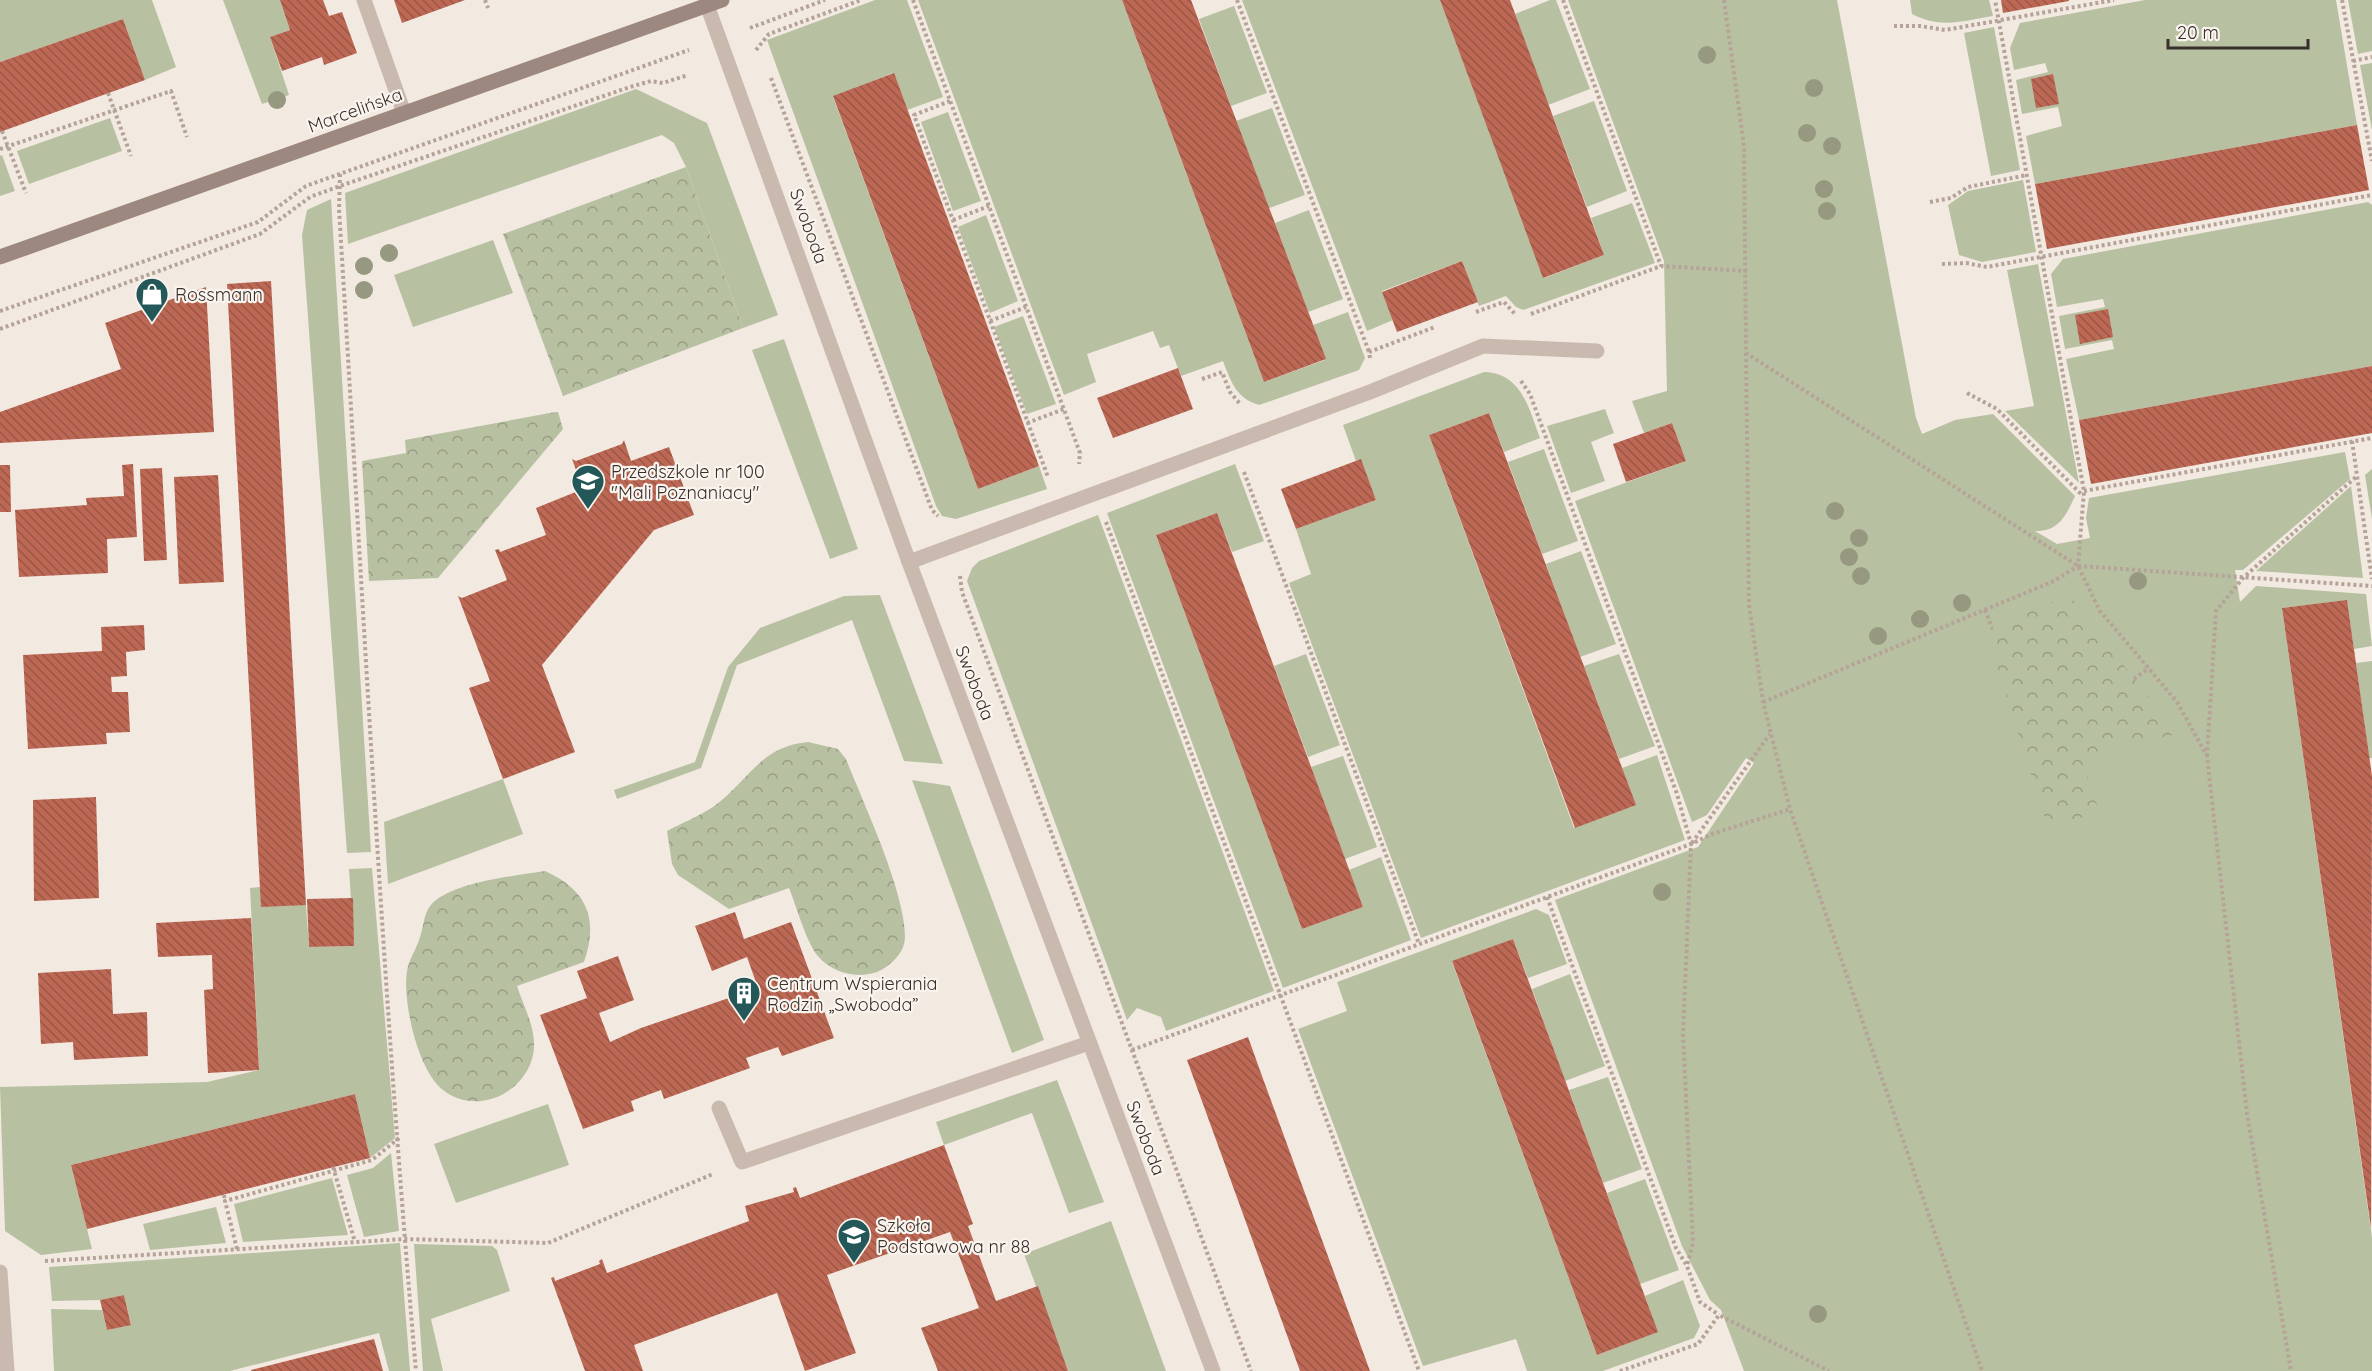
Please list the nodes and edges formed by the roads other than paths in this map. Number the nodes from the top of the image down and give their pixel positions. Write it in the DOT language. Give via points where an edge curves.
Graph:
graph roads {
  1 [pos="364,0"];
  2 [pos="722,0"];
  3 [pos="707,5"];
  4 [pos="404,113"];
  5 [pos="0,257"];
  6 [pos="1597,351"];
  7 [pos="909,562"];
  8 [pos="1089,1043"];
  9 [pos="719,1108"];
  10 [pos="0,1272"];
  11 [pos="7,1371"];
  12 [pos="1213,1371"];
  1 -- 4 [label="street"];
  2 -- 3 [label="street, Marcelińska"];
  3 -- 4 [label="street, Marcelińska"];
  3 -- 7 [label="street, Swoboda"];
  4 -- 5 [label="street, Marcelińska"];
  6 -- 7 [label="street" via="1483,346 1059,509"];
  7 -- 8 [label="street, Swoboda"];
  8 -- 9 [label="street" via="742,1162"];
  8 -- 12 [label="street, Swoboda"];
  10 -- 11 [label="street"];
}
